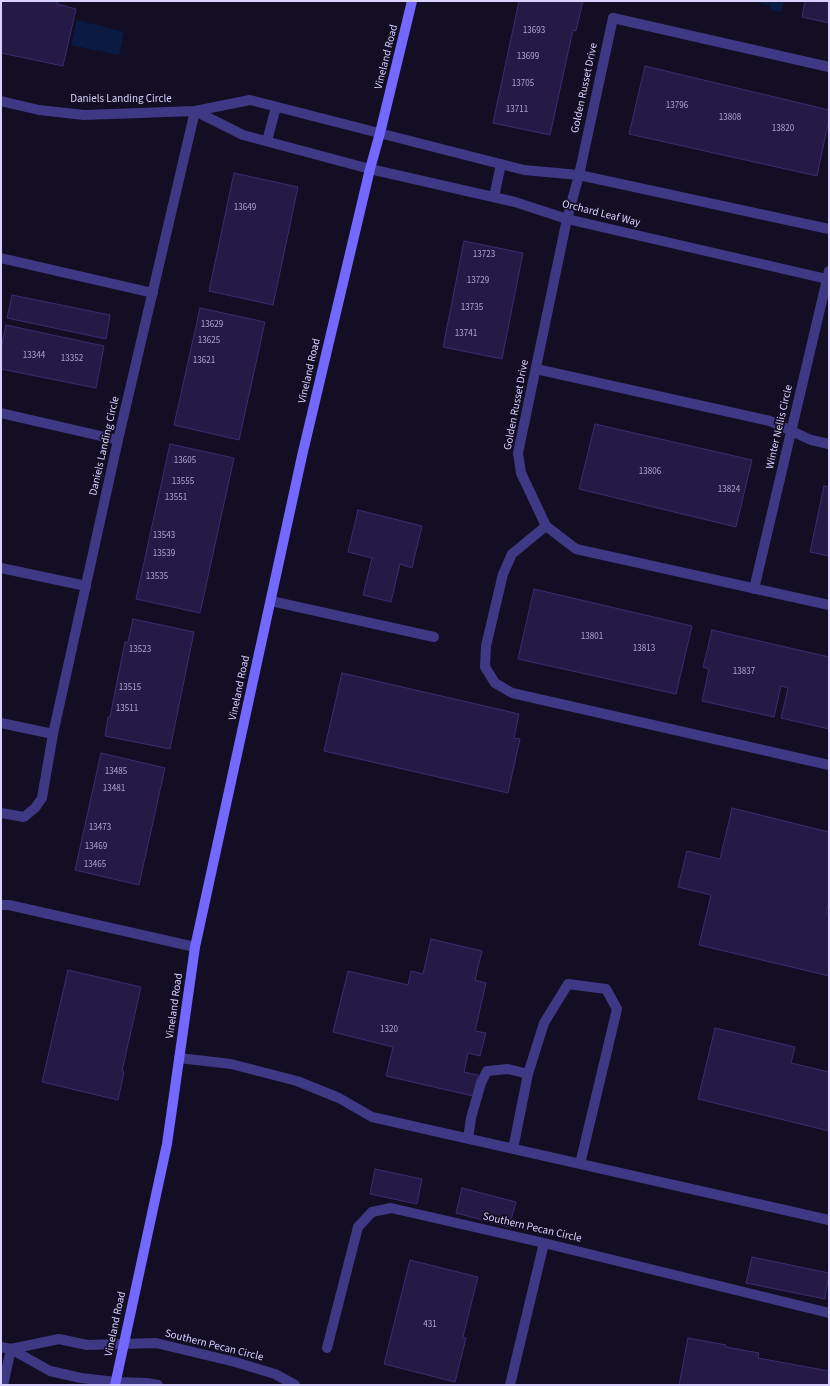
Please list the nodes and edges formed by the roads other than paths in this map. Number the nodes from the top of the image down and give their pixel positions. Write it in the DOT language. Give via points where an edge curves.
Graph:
graph roads {
  1 [pos="412,1"];
  2 [pos="829,67"];
  3 [pos="1,101"];
  4 [pos="276,106"];
  5 [pos="195,112"];
  6 [pos="380,133"];
  7 [pos="267,141"];
  8 [pos="501,164"];
  9 [pos="370,169"];
  10 [pos="578,176"];
  11 [pos="494,197"];
  12 [pos="568,219"];
  13 [pos="829,229"];
  14 [pos="1,258"];
  15 [pos="828,275"];
  16 [pos="153,293"];
  17 [pos="536,369"];
  18 [pos="1,413"];
  19 [pos="792,431"];
  20 [pos="118,440"];
  21 [pos="829,444"];
  22 [pos="546,526"];
  23 [pos="1,568"];
  24 [pos="86,586"];
  25 [pos="754,589"];
  26 [pos="271,601"];
  27 [pos="829,605"];
  28 [pos="434,637"];
  29 [pos="1,723"];
  30 [pos="53,734"];
  31 [pos="829,764"];
  32 [pos="1,813"];
  33 [pos="1,905"];
  34 [pos="195,947"];
  35 [pos="179,1058"];
  36 [pos="528,1074"];
  37 [pos="468,1139"];
  38 [pos="513,1149"];
  39 [pos="580,1164"];
  40 [pos="829,1220"];
  41 [pos="544,1243"];
  42 [pos="829,1312"];
  43 [pos="124,1344"];
  44 [pos="1,1347"];
  45 [pos="327,1348"];
  46 [pos="11,1349"];
  47 [pos="115,1383"];
  48 [pos="3,1385"];
  49 [pos="158,1385"];
  50 [pos="296,1385"];
  51 [pos="510,1385"];
  1 -- 6 [label="main road, Vineland Road"];
  2 -- 10 [label="street, Golden Russet Drive" via="613,18"];
  3 -- 5 [label="street, Daniels Landing Circle" via="39,110 84,115"];
  4 -- 5 [label="street, Daniels Landing Circle" via="250,100"];
  4 -- 6 [label="street, Daniels Landing Circle"];
  4 -- 7 [label="street"];
  5 -- 7 [label="street, Daniels Landing Circle" via="243,135"];
  5 -- 16 [label="street, Daniels Landing Circle"];
  6 -- 8 [label="street"];
  6 -- 9 [label="main road, Vineland Road"];
  7 -- 9 [label="street, Daniels Landing Circle"];
  8 -- 10 [label="street" via="524,170"];
  8 -- 11 [label="street"];
  9 -- 11 [label="street, Orchard Leaf Way"];
  9 -- 26 [label="main road, Vineland Road" via="302,456"];
  10 -- 12 [label="street, Golden Russet Drive"];
  10 -- 13 [label="street"];
  11 -- 12 [label="street, Orchard Leaf Way"];
  12 -- 15 [label="street, Orchard Leaf Way"];
  12 -- 17 [label="street, Golden Russet Drive"];
  14 -- 16 [label="street"];
  15 -- 19 [label="street, Winter Nellis Circle"];
  16 -- 20 [label="street, Daniels Landing Circle"];
  17 -- 19 [label="street" via="770,421"];
  17 -- 22 [label="street, Golden Russet Drive" via="518,453 521,473"];
  18 -- 20 [label="street"];
  19 -- 21 [label="street" via="811,440"];
  19 -- 25 [label="street, Winter Nellis Circle"];
  20 -- 24 [label="street, Daniels Landing Circle"];
  22 -- 25 [label="street, Golden Russet Drive" via="576,549"];
  22 -- 31 [label="street" via="512,554 503,574 486,646 485,667 495,683 512,693"];
  23 -- 24 [label="street"];
  24 -- 30 [label="street, Daniels Landing Circle"];
  25 -- 27 [label="street, Golden Russet Drive"];
  26 -- 28 [label="street"];
  26 -- 34 [label="main road, Vineland Road"];
  29 -- 30 [label="street"];
  30 -- 32 [label="street, Daniels Landing Circle" via="42,798 24,817"];
  33 -- 34 [label="street"];
  34 -- 35 [label="main road, Vineland Road"];
  35 -- 37 [label="street" via="230,1064 297,1081 339,1098 372,1117"];
  35 -- 43 [label="main road, Vineland Road" via="167,1144"];
  36 -- 37 [label="street" via="508,1069 487,1071 471,1118"];
  36 -- 38 [label="street"];
  36 -- 39 [label="street" via="544,1024 568,984 606,989 617,1009"];
  37 -- 38 [label="street"];
  38 -- 39 [label="street"];
  39 -- 40 [label="street"];
  41 -- 42 [label="street, Southern Pecan Circle"];
  41 -- 45 [label="street, Southern Pecan Circle" via="391,1208 372,1212 358,1227"];
  41 -- 51 [label="street"];
  43 -- 46 [label="street, Southern Pecan Circle" via="87,1345 59,1339"];
  43 -- 47 [label="main road, Vineland Road"];
  43 -- 50 [label="street, Southern Pecan Circle" via="156,1344 235,1362 275,1374"];
  44 -- 46 [label="street"];
  46 -- 47 [label="street" via="50,1371"];
  46 -- 48 [label="street"];
  47 -- 49 [label="street"];
}
